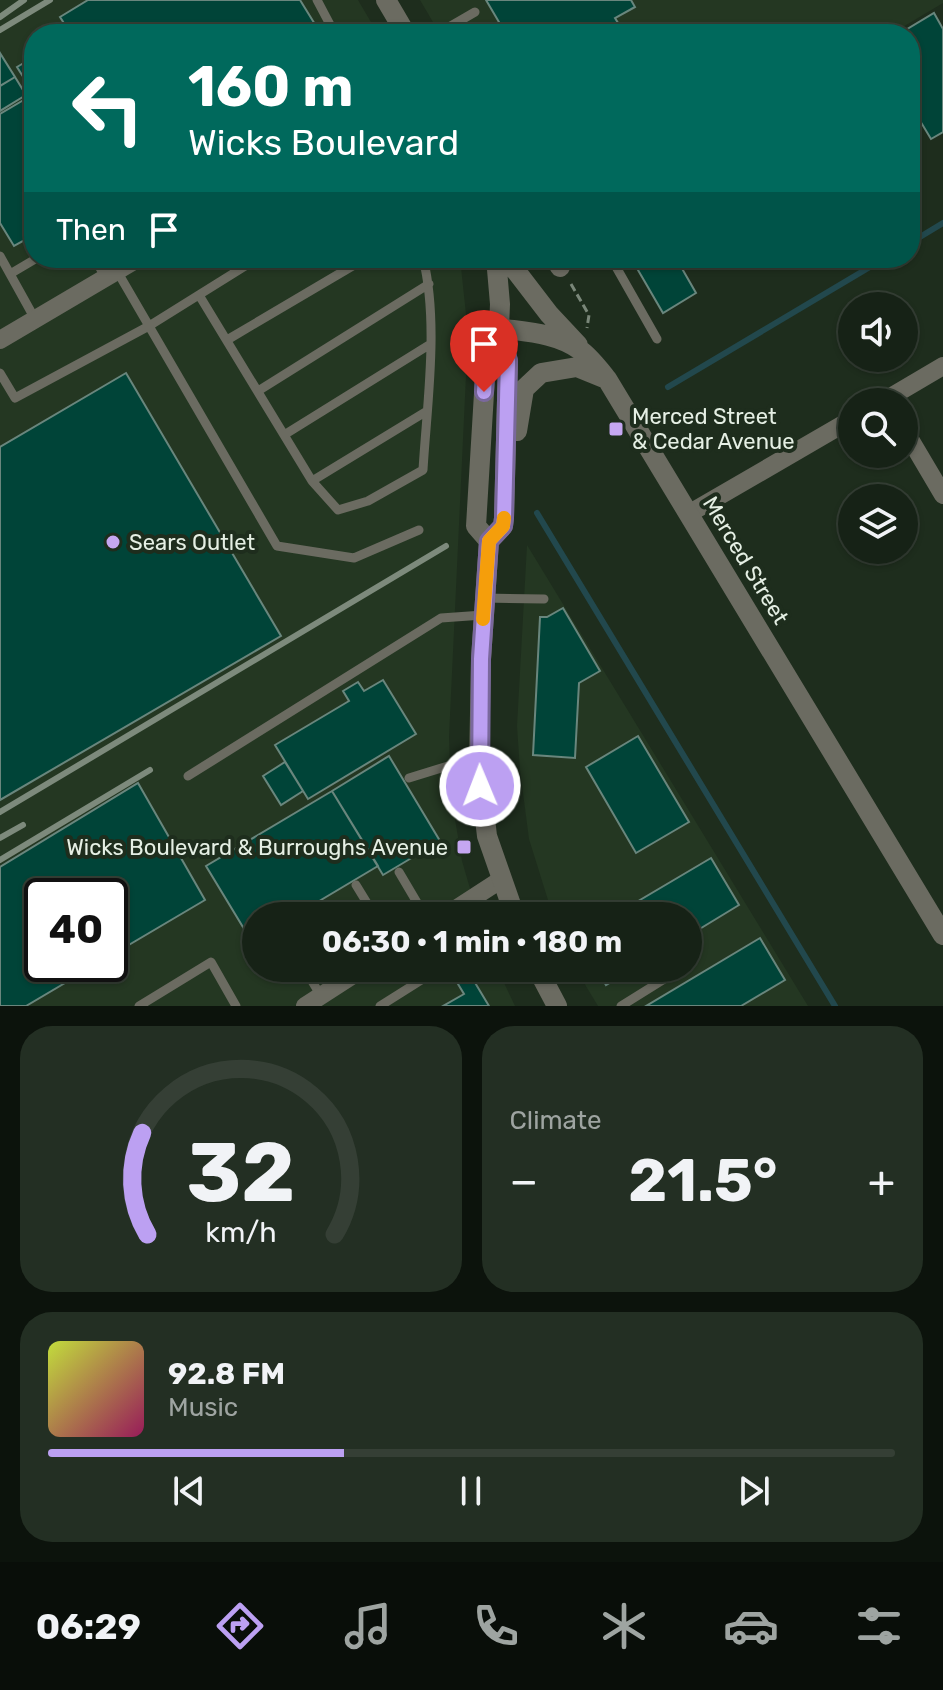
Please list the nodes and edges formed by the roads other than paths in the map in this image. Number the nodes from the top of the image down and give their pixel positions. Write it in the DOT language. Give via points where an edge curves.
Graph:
graph roads {
  1 [pos="317,0"];
  2 [pos="386,0"];
  3 [pos="475,12"];
  4 [pos="330,24"];
  5 [pos="400,24"];
  6 [pos="454,24"];
  7 [pos="0,256"];
  8 [pos="24,266"];
  9 [pos="105,268"];
  10 [pos="122,268"];
  11 [pos="242,268"];
  12 [pos="349,268"];
  13 [pos="425,268"];
  14 [pos="497,268"];
  15 [pos="514,268"];
  16 [pos="617,268"];
  17 [pos="10,274"];
  18 [pos="111,274"];
  19 [pos="429,284"];
  20 [pos="199,295"];
  21 [pos="35,319"];
  22 [pos="149,326"];
  23 [pos="499,328"];
  24 [pos="657,339"];
  25 [pos="0,340"];
  26 [pos="227,340"];
  27 [pos="429,345"];
  28 [pos="583,351"];
  29 [pos="943,366"];
  30 [pos="0,373"];
  31 [pos="607,379"];
  32 [pos="907,388"];
  33 [pos="258,391"];
  34 [pos="427,411"];
  35 [pos="838,427"];
  36 [pos="284,435"];
  37 [pos="918,453"];
  38 [pos="312,481"];
  39 [pos="943,495"];
  40 [pos="690,513"];
  41 [pos="504,518"];
  42 [pos="419,530"];
  43 [pos="489,541"];
  44 [pos="544,599"];
  45 [pos="484,607"];
  46 [pos="479,763"];
  47 [pos="188,776"];
  48 [pos="409,778"];
  49 [pos="399,872"];
  50 [pos="502,879"];
  51 [pos="356,885"];
  52 [pos="366,902"];
  53 [pos="417,902"];
  54 [pos="467,902"];
  55 [pos="510,902"];
  56 [pos="943,935"];
  57 [pos="308,982"];
  58 [pos="343,982"];
  59 [pos="418,982"];
  60 [pos="544,982"];
  61 [pos="660,982"];
  62 [pos="313,1002"];
  63 [pos="139,1006"];
  64 [pos="236,1006"];
  65 [pos="380,1006"];
  66 [pos="557,1006"];
  67 [pos="621,1006"];
  1 -- 4 [label="lane"];
  2 -- 5 [label="street"];
  3 -- 6 [label="lane"];
  7 -- 17 [label="lane"];
  8 -- 17 [label="lane"];
  9 -- 18 [label="lane"];
  10 -- 18 [label="street"];
  11 -- 20 [label="lane"];
  12 -- 26 [label="lane"];
  13 -- 19 [label="lane"];
  14 -- 23 [label="street"];
  15 -- 28 [label="street"];
  16 -- 24 [label="lane"];
  17 -- 21 [label="lane"];
  18 -- 21 [label="street"];
  18 -- 22 [label="lane"];
  19 -- 27 [label="lane"];
  19 -- 33 [label="lane"];
  20 -- 22 [label="lane"];
  20 -- 26 [label="lane"];
  21 -- 25 [label="street"];
  22 -- 30 [label="lane" via="15,398"];
  22 -- 42 [label="lane" via="277,546 354,558"];
  23 -- 28 [label="street, Merced Street" via="543,334"];
  23 -- 41 [label="street" via="508,361"];
  23 -- 43 [label="street" via="486,360 476,526"];
  26 -- 33 [label="lane"];
  27 -- 34 [label="lane"];
  27 -- 36 [label="lane"];
  28 -- 31 [label="street, Merced Street"];
  29 -- 32 [label="street"];
  31 -- 40 [label="street, Merced Street"];
  31 -- 41 [label="street" via="577,367 547,370 529,383"];
  33 -- 36 [label="lane"];
  34 -- 38 [label="lane"];
  34 -- 38 [label="lane" via="423,470 368,501 338,510"];
  35 -- 40 [label="street"];
  36 -- 38 [label="lane"];
  37 -- 39 [label="street"];
  40 -- 56 [label="street, Merced Street"];
  41 -- 43 [label="street"];
  43 -- 45 [label="street"];
  44 -- 45 [label="lane"];
  45 -- 46 [label="street"];
  45 -- 47 [label="lane" via="441,618"];
  46 -- 48 [label="lane"];
  46 -- 50 [label="street" via="484,823"];
  49 -- 53 [label="lane"];
  50 -- 54 [label="street"];
  50 -- 55 [label="street"];
  51 -- 52 [label="lane"];
  57 -- 62 [label="lane"];
  58 -- 62 [label="street"];
  59 -- 65 [label="lane"];
  60 -- 66 [label="street"];
  61 -- 67 [label="lane"];
  63 -- 64 [label="lane" via="211,962"];
}
